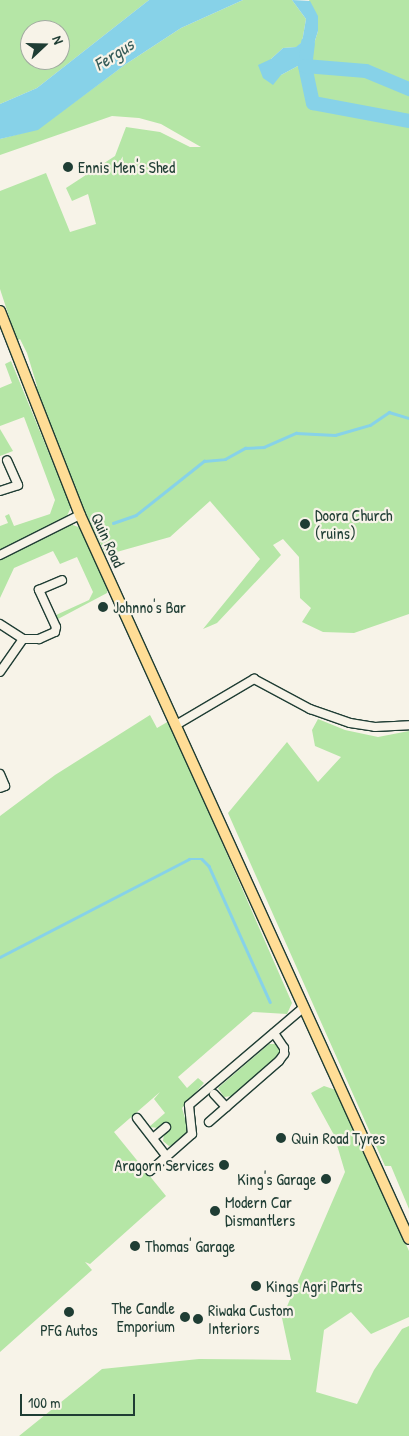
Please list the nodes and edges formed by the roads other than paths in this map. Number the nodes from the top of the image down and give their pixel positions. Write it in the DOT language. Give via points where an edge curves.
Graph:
graph roads {
  1 [pos="0,312"];
  2 [pos="7,460"];
  3 [pos="0,491"];
  4 [pos="80,515"];
  5 [pos="0,555"];
  6 [pos="62,580"];
  7 [pos="0,624"];
  8 [pos="22,638"];
  9 [pos="0,672"];
  10 [pos="176,725"];
  11 [pos="409,725"];
  12 [pos="0,774"];
  13 [pos="0,788"];
  14 [pos="304,1007"];
  15 [pos="274,1033"];
  16 [pos="214,1094"];
  17 [pos="226,1107"];
  18 [pos="137,1118"];
  19 [pos="209,1122"];
  20 [pos="166,1127"];
  21 [pos="153,1138"];
  22 [pos="167,1157"];
  23 [pos="150,1171"];
  24 [pos="409,1239"];
  1 -- 4 [label="main road, Quin Road"];
  2 -- 3 [label="street" via="18,485"];
  4 -- 5 [label="street"];
  4 -- 10 [label="main road, Quin Road"];
  6 -- 8 [label="street" via="39,590 56,627 55,632 39,639"];
  7 -- 8 [label="street"];
  8 -- 9 [label="street"];
  10 -- 11 [label="street" via="254,679 310,709 350,723 375,727"];
  10 -- 14 [label="main road, Quin Road"];
  12 -- 13 [label="street" via="5,786"];
  14 -- 15 [label="street"];
  14 -- 24 [label="main road, Quin Road"];
  15 -- 17 [label="street" via="284,1054"];
  15 -- 22 [label="street" via="189,1105 192,1134"];
  16 -- 17 [label="street"];
  17 -- 19 [label="street"];
  18 -- 21 [label="street"];
  20 -- 21 [label="street"];
  21 -- 22 [label="street"];
  22 -- 23 [label="street"];
}
